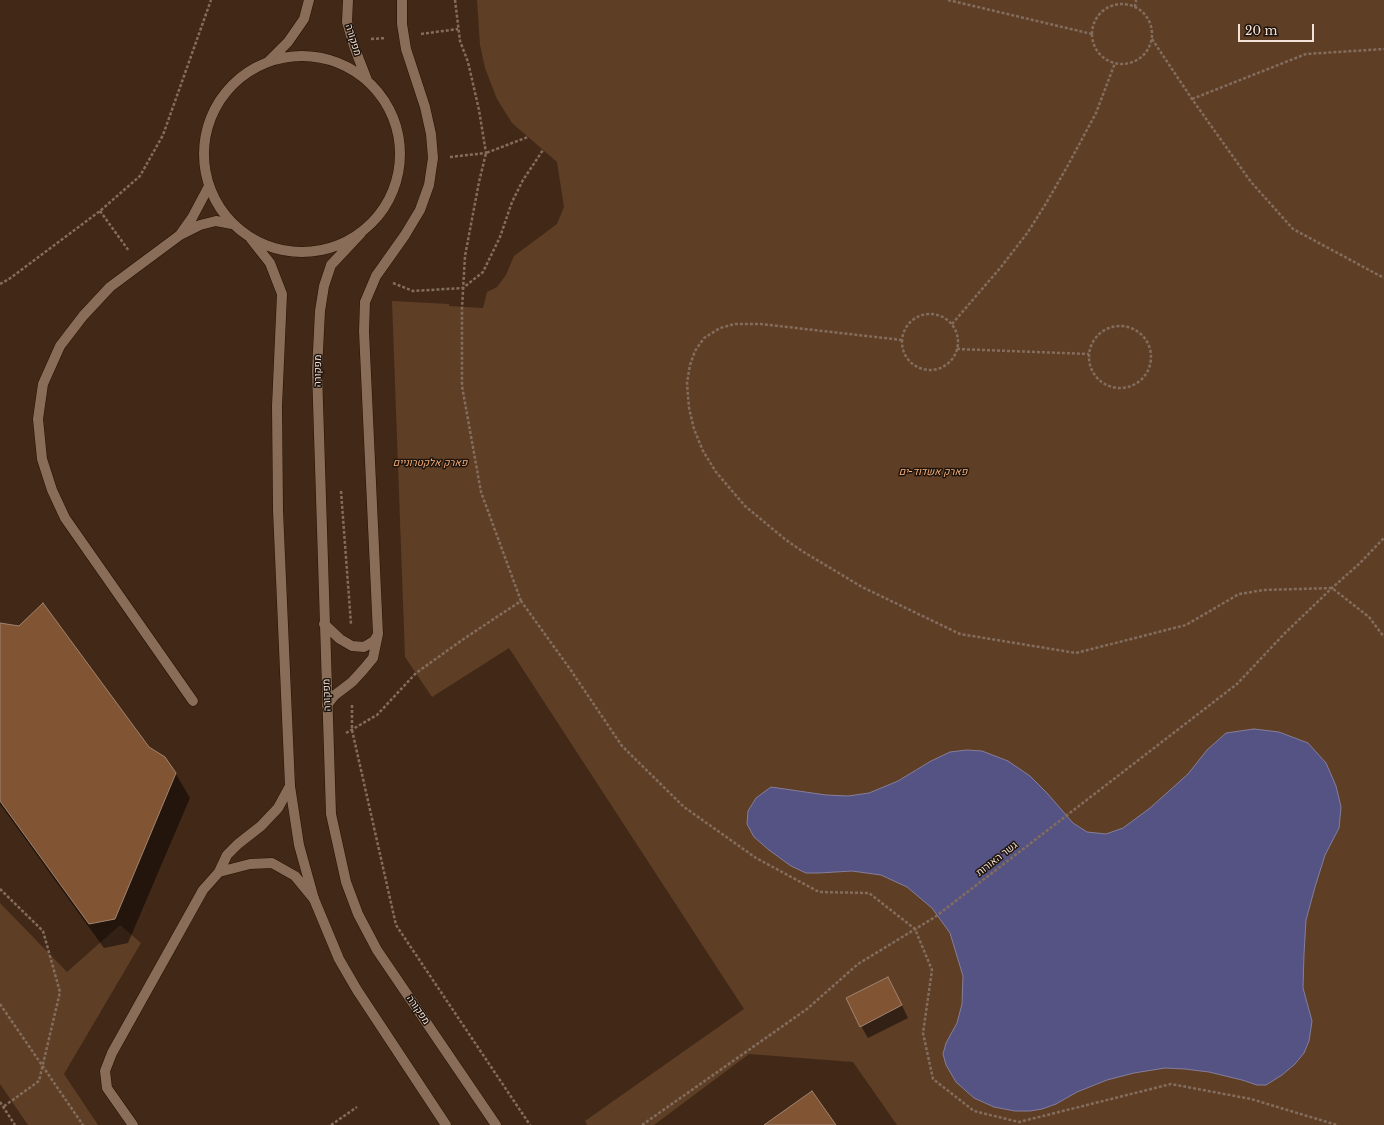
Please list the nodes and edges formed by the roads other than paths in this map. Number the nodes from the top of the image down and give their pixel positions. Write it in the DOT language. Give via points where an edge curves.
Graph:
graph roads {
  1 [pos="309,0"];
  2 [pos="348,0"];
  3 [pos="402,0"];
  4 [pos="268,62"];
  5 [pos="367,80"];
  6 [pos="209,186"];
  7 [pos="232,224"];
  8 [pos="361,233"];
  9 [pos="180,235"];
  10 [pos="251,239"];
  11 [pos="324,624"];
  12 [pos="378,634"];
  13 [pos="193,701"];
  14 [pos="327,705"];
  15 [pos="290,786"];
  16 [pos="219,872"];
  17 [pos="314,898"];
  18 [pos="133,1125"];
  19 [pos="446,1125"];
  20 [pos="496,1125"];
  1 -- 4 [label="street" via="304,18 288,42"];
  2 -- 5 [label="street, מפקורה" via="347,22"];
  3 -- 12 [label="street" via="406,49 425,108 433,158 429,185 420,210 376,276 366,302 364,331"];
  4 -- 5 [label="street" via="288,56 310,56 350,68"];
  4 -- 6 [label="street" via="241,78 227,91 213,112 205,136 204,162"];
  5 -- 8 [label="street" via="383,98 395,120 400,145 400,170 392,194 379,216"];
  6 -- 7 [label="street" via="218,206"];
  6 -- 9 [label="street"];
  7 -- 9 [label="street" via="216,221 200,225"];
  7 -- 10 [label="street"];
  8 -- 10 [label="street" via="335,247 306,253 278,250"];
  8 -- 11 [label="street, מפקורה" via="331,265 320,310 317,372"];
  9 -- 13 [label="street" via="110,288 64,339 43,384 38,419 42,459 52,490 66,518"];
  10 -- 15 [label="street" via="270,263 282,294 277,406 278,510"];
  11 -- 12 [label="street" via="352,646 364,647 374,641"];
  11 -- 14 [label="street, מפקורה"];
  12 -- 14 [label="street" via="373,658"];
  14 -- 20 [label="street, מפקורה" via="331,814 346,882 358,914 377,950"];
  15 -- 16 [label="street" via="278,808 227,855"];
  15 -- 17 [label="street" via="299,845"];
  16 -- 17 [label="street" via="250,864 272,863 295,876"];
  16 -- 18 [label="street" via="204,890 168,952 112,1053 105,1071 107,1088"];
  17 -- 19 [label="street" via="339,959 350,978"];
}
